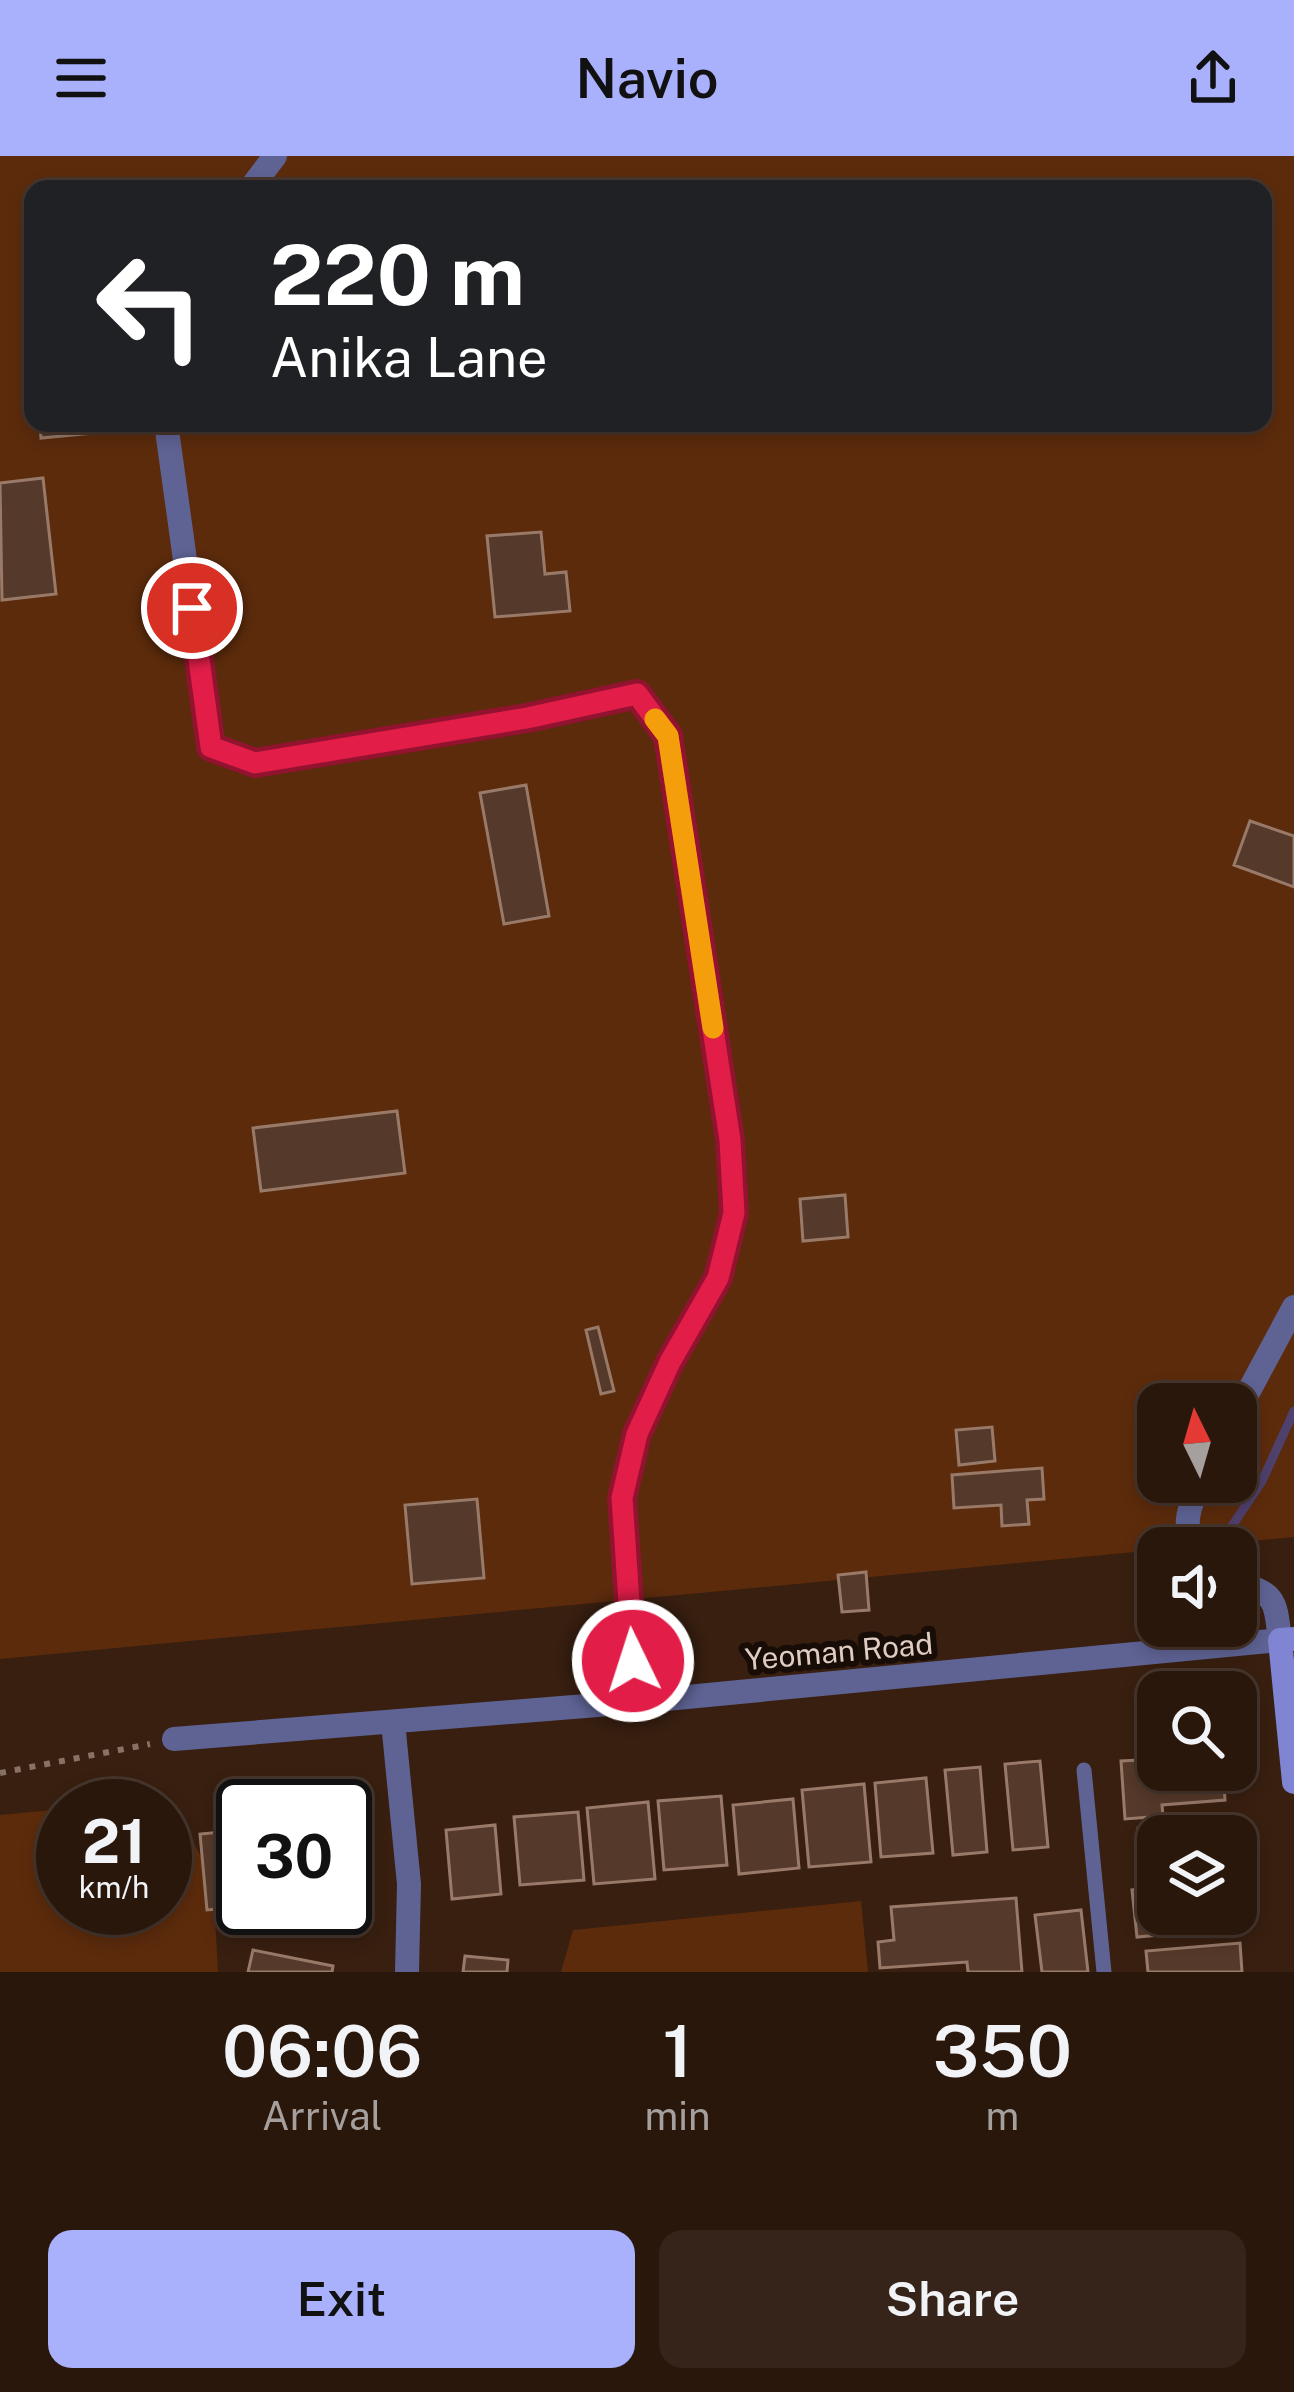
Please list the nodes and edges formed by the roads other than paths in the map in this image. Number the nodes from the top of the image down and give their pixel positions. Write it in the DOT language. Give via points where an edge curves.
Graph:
graph roads {
  1 [pos="275,156"];
  2 [pos="257,180"];
  3 [pos="167,432"];
  4 [pos="1294,1307"];
  5 [pos="1253,1383"];
  6 [pos="1257,1588"];
  7 [pos="1287,1640"];
  8 [pos="635,1702"];
  9 [pos="393,1722"];
  10 [pos="174,1739"];
  11 [pos="1084,1770"];
  12 [pos="1294,1781"];
  13 [pos="407,1972"];
  14 [pos="1104,1972"];
  1 -- 2 [label="street"];
  3 -- 8 [label="street" via="211,747 255,763 637,694 668,736 730,1140 734,1213 718,1278 637,1434 622,1498"];
  4 -- 5 [label="street"];
  6 -- 7 [label="street" via="1275,1602"];
  7 -- 8 [label="street, Yeoman Road"];
  7 -- 12 [label="street"];
  8 -- 9 [label="street, Yeoman Road"];
  9 -- 10 [label="street, Yeoman Road"];
  9 -- 13 [label="street" via="409,1884"];
  11 -- 14 [label="lane"];
}
